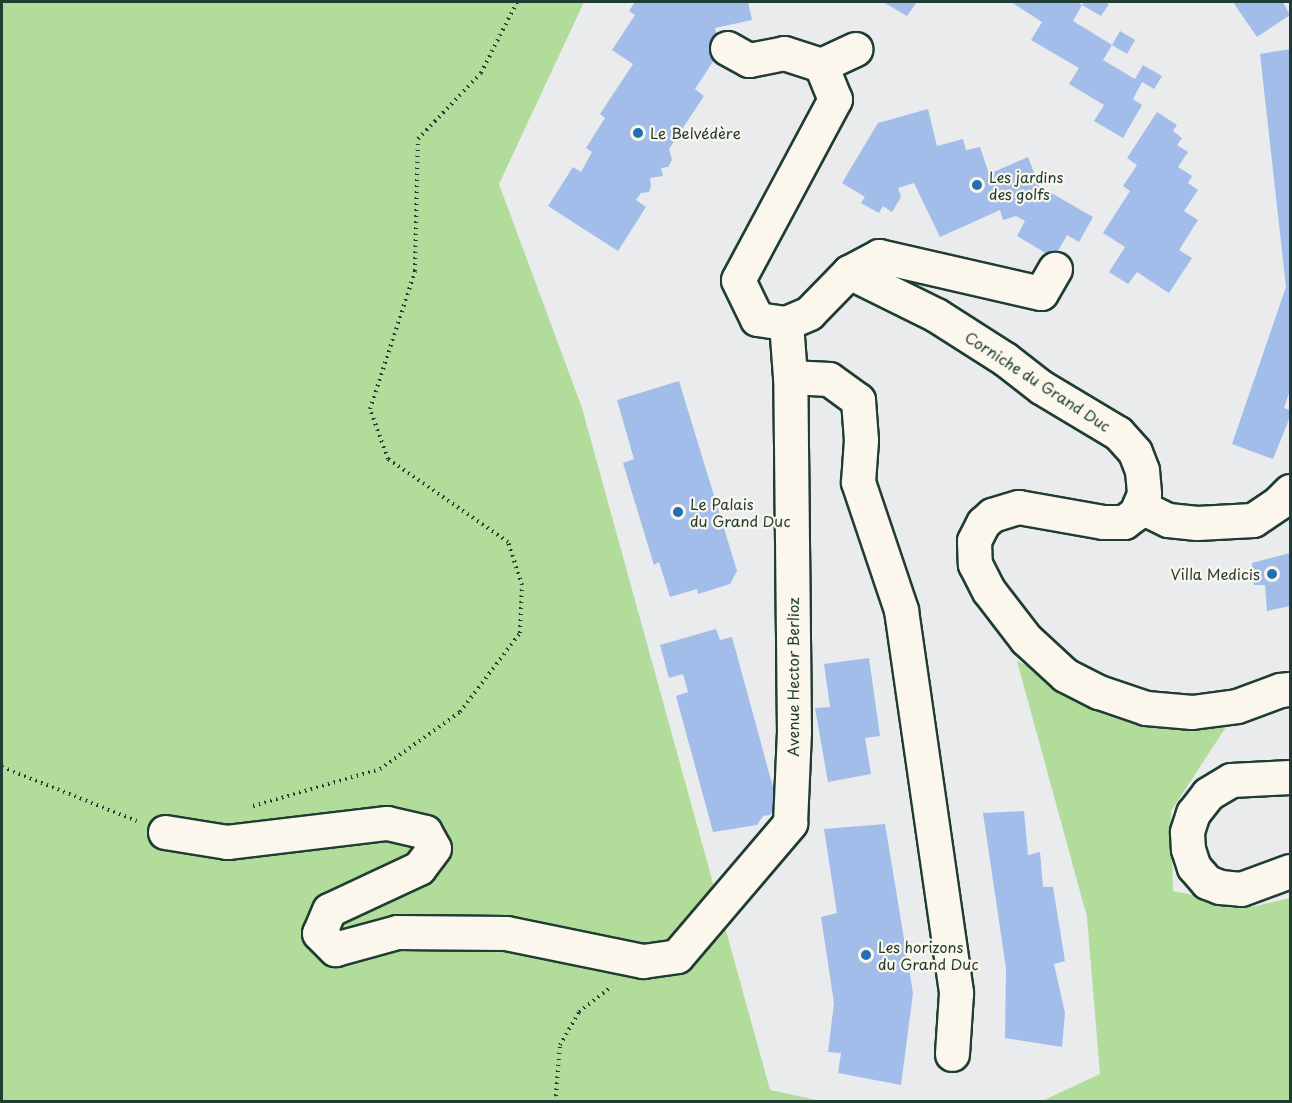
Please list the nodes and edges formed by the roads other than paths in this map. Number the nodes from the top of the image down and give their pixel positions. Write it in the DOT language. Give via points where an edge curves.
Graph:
graph roads {
  1 [pos="727,48"];
  2 [pos="855,49"];
  3 [pos="821,65"];
  4 [pos="1055,269"];
  5 [pos="849,272"];
  6 [pos="786,323"];
  7 [pos="790,377"];
  8 [pos="1290,491"];
  9 [pos="1139,506"];
  10 [pos="1290,688"];
  11 [pos="1290,777"];
  12 [pos="165,832"];
  13 [pos="1290,871"];
  14 [pos="952,1054"];
  1 -- 3 [label="street" via="749,60 784,53"];
  2 -- 3 [label="street"];
  3 -- 6 [label="street" via="835,99 738,280 757,319"];
  4 -- 5 [label="street" via="1041,293 879,256"];
  5 -- 6 [label="street" via="809,313"];
  5 -- 9 [label="street, Corniche du Grand Duc" via="936,315 1041,387 1118,433 1135,452 1142,470 1144,494"];
  6 -- 7 [label="street, Avenue Hector Berlioz"];
  7 -- 12 [label="street, Avenue Hector Berlioz" via="794,732 790,823 677,956 643,961 506,933 397,932 335,949 319,933 329,910 419,868 434,848 425,832 387,823 227,842"];
  7 -- 14 [label="street" via="829,379 858,400 858,482 901,610 953,970 956,993"];
  8 -- 9 [label="street" via="1253,520 1168,520"];
  9 -- 10 [label="street" via="1124,522 1018,507 992,515 974,541 975,564 989,591 1026,639 1065,675 1099,692 1146,708 1192,712 1237,706"];
  11 -- 13 [label="street" via="1231,780 1208,794 1192,813 1187,832 1194,867 1207,882 1220,887 1241,889"];
}
